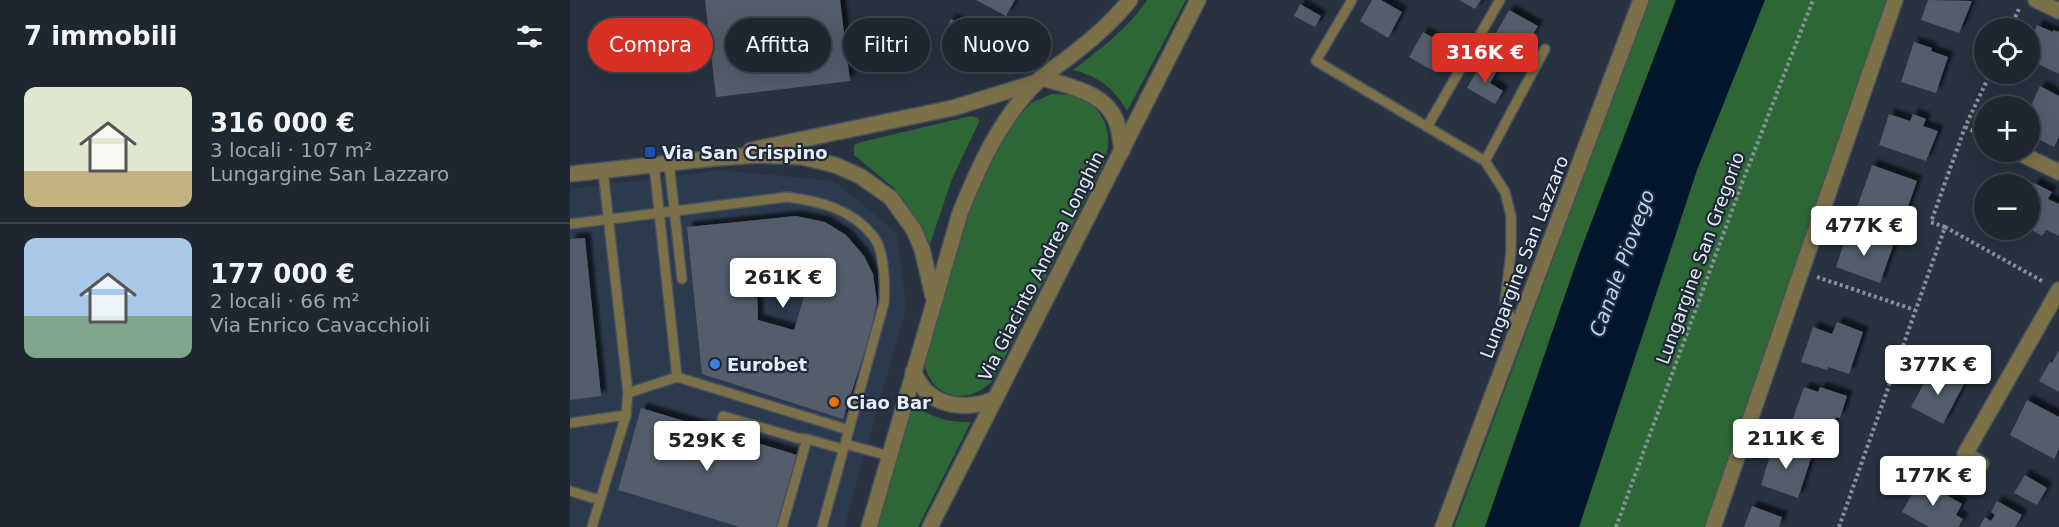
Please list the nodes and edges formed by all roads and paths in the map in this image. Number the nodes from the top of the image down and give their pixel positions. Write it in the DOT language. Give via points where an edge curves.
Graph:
graph roads {
  1 [pos="1130,0"];
  2 [pos="1198,0"];
  3 [pos="1352,0"];
  4 [pos="1500,0"];
  5 [pos="1641,0"];
  6 [pos="1814,0"];
  7 [pos="1895,0"];
  8 [pos="2023,0"];
  9 [pos="2036,0"];
  10 [pos="2059,11"];
  11 [pos="2015,18"];
  12 [pos="1545,49"];
  13 [pos="1040,80"];
  14 [pos="1984,84"];
  15 [pos="1427,127"];
  16 [pos="1965,127"];
  17 [pos="1974,131"];
  18 [pos="1122,151"];
  19 [pos="716,158"];
  20 [pos="1485,161"];
  21 [pos="2038,162"];
  22 [pos="662,164"];
  23 [pos="603,171"];
  24 [pos="2059,172"];
  25 [pos="570,174"];
  26 [pos="674,212"];
  27 [pos="659,214"];
  28 [pos="609,220"];
  29 [pos="570,224"];
  30 [pos="1945,227"];
  31 [pos="1802,272"];
  32 [pos="682,279"];
  33 [pos="2058,290"];
  34 [pos="934,300"];
  35 [pos="1915,310"];
  36 [pos="1520,325"];
  37 [pos="913,372"];
  38 [pos="677,377"];
  39 [pos="627,393"];
  40 [pos="995,399"];
  41 [pos="626,415"];
  42 [pos="570,423"];
  43 [pos="721,426"];
  44 [pos="849,430"];
  45 [pos="807,439"];
  46 [pos="844,446"];
  47 [pos="890,456"];
  48 [pos="1981,464"];
  49 [pos="570,491"];
  50 [pos="600,500"];
  51 [pos="592,527"];
  52 [pos="782,527"];
  53 [pos="822,527"];
  54 [pos="869,527"];
  55 [pos="930,527"];
  56 [pos="1443,527"];
  57 [pos="1616,527"];
  58 [pos="1713,527"];
  59 [pos="1839,527"];
  1 -- 13 [label="street" via="1084,46"];
  2 -- 18 [label="street, Via Giacinto Andrea Longhin"];
  3 -- 15 [label="lane" via="1316,61"];
  4 -- 15 [label="lane"];
  5 -- 36 [label="street, Lungargine San Lazzaro"];
  6 -- 57 [label="path, Lungargine San Gregorio" via="1742,183"];
  7 -- 31 [label="street"];
  8 -- 11 [label="path"];
  9 -- 10 [label="street"];
  12 -- 20 [label="lane"];
  13 -- 18 [label="street, Via Giacinto Andrea Longhin" via="1083,90 1100,100 1112,112"];
  13 -- 19 [label="street" via="952,108"];
  13 -- 34 [label="street" via="996,135 975,175"];
  14 -- 16 [label="path"];
  15 -- 20 [label="lane"];
  16 -- 17 [label="path"];
  16 -- 30 [label="path" via="1931,222"];
  18 -- 40 [label="street, Via Giacinto Andrea Longhin"];
  19 -- 22 [label="street"];
  19 -- 34 [label="street" via="802,157 860,176 891,198 914,230"];
  20 -- 36 [label="lane" via="1505,192 1511,216 1504,301 1510,316"];
  21 -- 24 [label="street"];
  22 -- 23 [label="street"];
  22 -- 26 [label="lane"];
  22 -- 27 [label="lane"];
  23 -- 25 [label="street"];
  23 -- 28 [label="lane"];
  26 -- 27 [label="lane"];
  26 -- 32 [label="lane"];
  26 -- 44 [label="lane" via="787,197 817,201 852,215 875,237 885,273 885,303"];
  27 -- 28 [label="lane"];
  27 -- 38 [label="lane"];
  28 -- 29 [label="lane"];
  28 -- 39 [label="lane"];
  30 -- 33 [label="path"];
  30 -- 35 [label="path"];
  31 -- 35 [label="path"];
  31 -- 58 [label="street"];
  33 -- 48 [label="street" via="1965,454"];
  34 -- 37 [label="street"];
  35 -- 59 [label="path"];
  36 -- 56 [label="street, Lungargine San Lazzaro"];
  37 -- 40 [label="street, Via Giacinto Andrea Longhin" via="927,392 946,404 980,405"];
  37 -- 47 [label="street"];
  38 -- 39 [label="lane"];
  38 -- 44 [label="lane"];
  39 -- 41 [label="lane"];
  40 -- 55 [label="street, Via Giacinto Andrea Longhin"];
  41 -- 42 [label="lane"];
  41 -- 50 [label="lane"];
  43 -- 45 [label="lane" via="723,416"];
  44 -- 46 [label="lane"];
  45 -- 46 [label="lane"];
  45 -- 52 [label="lane"];
  46 -- 47 [label="lane"];
  46 -- 53 [label="lane"];
  47 -- 54 [label="street"];
  49 -- 50 [label="lane"];
  50 -- 51 [label="lane"];
}
